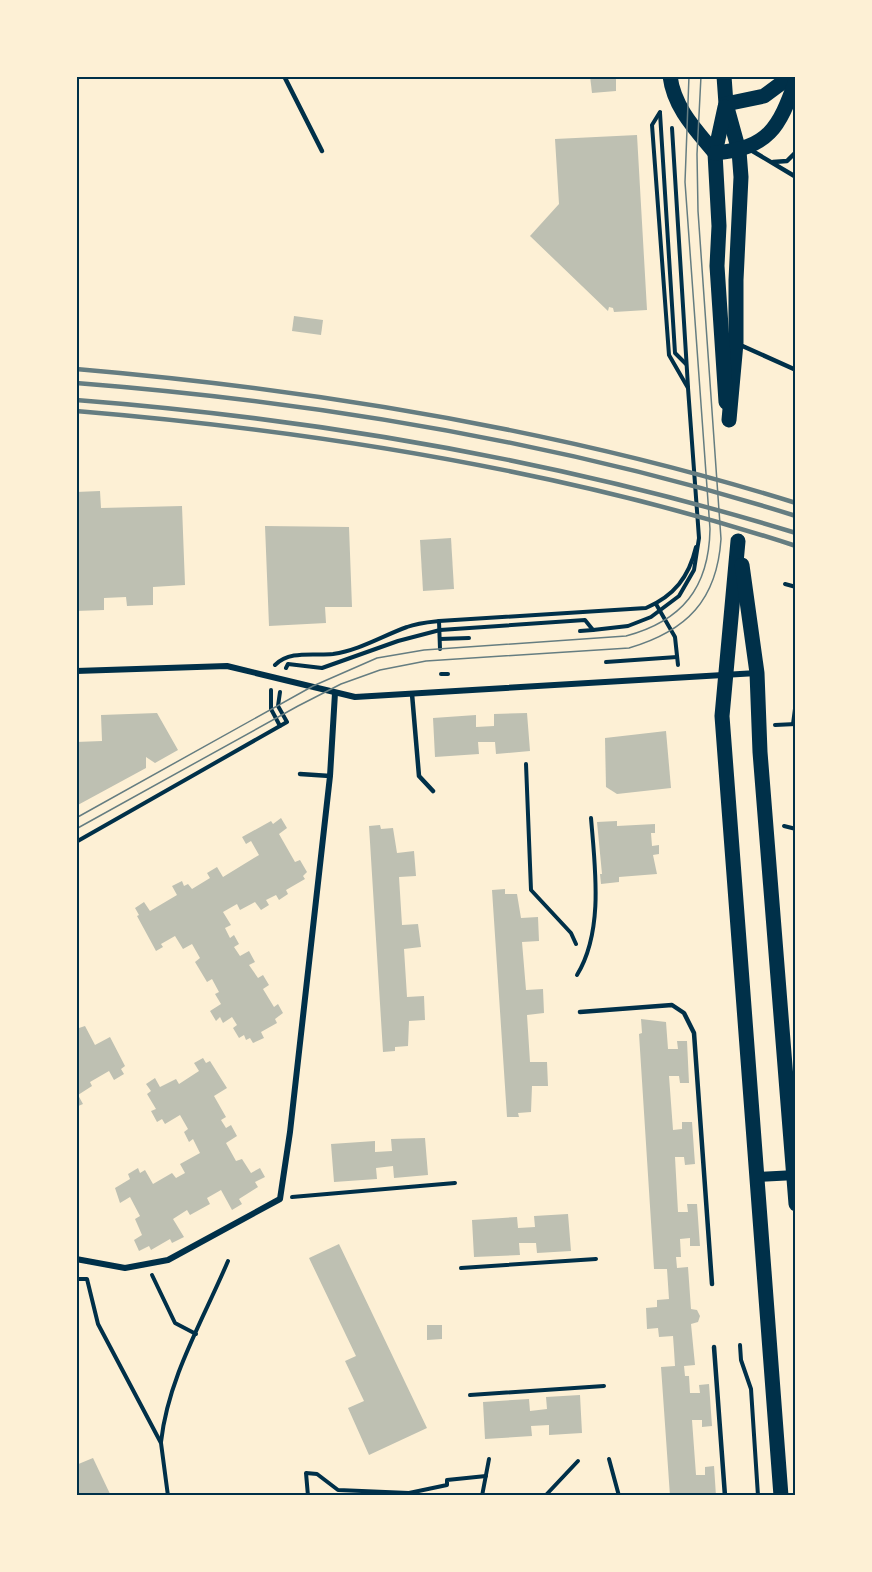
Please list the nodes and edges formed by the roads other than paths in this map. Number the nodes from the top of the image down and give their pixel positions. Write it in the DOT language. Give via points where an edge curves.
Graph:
graph roads {
  1 [pos="284,76"];
  2 [pos="670,76"];
  3 [pos="724,76"];
  4 [pos="791,76"];
  5 [pos="795,80"];
  6 [pos="726,104"];
  7 [pos="743,149"];
  8 [pos="322,151"];
  9 [pos="795,152"];
  10 [pos="715,153"];
  11 [pos="770,162"];
  12 [pos="795,177"];
  13 [pos="736,343"];
  14 [pos="795,370"];
  15 [pos="76,670"];
  16 [pos="757,673"];
  17 [pos="724,674"];
  18 [pos="335,693"];
  19 [pos="412,694"];
  20 [pos="300,774"];
  21 [pos="330,776"];
  22 [pos="433,791"];
  23 [pos="580,1012"];
  24 [pos="794,1175"];
  25 [pos="758,1177"];
  26 [pos="795,1204"];
  27 [pos="76,1259"];
  28 [pos="712,1284"];
  29 [pos="714,1347"];
  30 [pos="725,1496"];
  31 [pos="781,1496"];
  1 -- 8 [label="lane"];
  2 -- 10 [label="main road" via="680,108"];
  3 -- 6 [label="main road"];
  4 -- 6 [label="main road" via="764,96"];
  5 -- 7 [label="main road" via="774,130"];
  6 -- 7 [label="main road"];
  6 -- 10 [label="main road"];
  7 -- 10 [label="main road"];
  7 -- 11 [label="lane"];
  7 -- 13 [label="main road"];
  9 -- 11 [label="lane" via="787,161"];
  10 -- 13 [label="main road" via="717,266 729,420"];
  11 -- 12 [label="lane"];
  13 -- 14 [label="lane"];
  15 -- 18 [label="street" via="227,666"];
  16 -- 17 [label="street"];
  16 -- 17 [label="main road" via="738,541"];
  16 -- 24 [label="main road"];
  17 -- 19 [label="street"];
  17 -- 25 [label="main road" via="722,716"];
  18 -- 19 [label="street" via="355,697"];
  18 -- 21 [label="street"];
  19 -- 22 [label="lane" via="419,776"];
  20 -- 21 [label="lane"];
  21 -- 27 [label="street" via="280,1199 168,1260 125,1268"];
  23 -- 28 [label="lane" via="672,1005 684,1013 694,1033"];
  24 -- 25 [label="street"];
  24 -- 26 [label="main road"];
  25 -- 31 [label="main road"];
  29 -- 30 [label="lane"];
}
